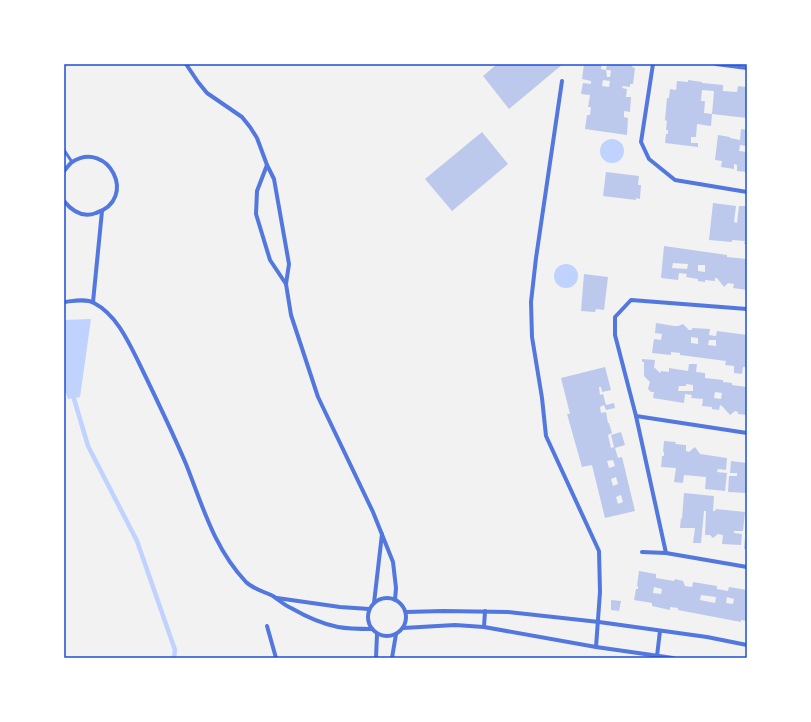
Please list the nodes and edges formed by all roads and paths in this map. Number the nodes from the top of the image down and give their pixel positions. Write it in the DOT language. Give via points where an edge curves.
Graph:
graph roads {
  1 [pos="186,64"];
  2 [pos="653,64"];
  3 [pos="716,64"];
  4 [pos="747,68"];
  5 [pos="562,81"];
  6 [pos="64,150"];
  7 [pos="72,162"];
  8 [pos="267,165"];
  9 [pos="64,171"];
  10 [pos="747,192"];
  11 [pos="64,201"];
  12 [pos="102,211"];
  13 [pos="286,284"];
  14 [pos="64,302"];
  15 [pos="93,302"];
  16 [pos="747,309"];
  17 [pos="636,416"];
  18 [pos="747,433"];
  19 [pos="382,534"];
  20 [pos="642,552"];
  21 [pos="666,553"];
  22 [pos="747,568"];
  23 [pos="275,597"];
  24 [pos="395,600"];
  25 [pos="374,603"];
  26 [pos="369,609"];
  27 [pos="485,611"];
  28 [pos="406,612"];
  29 [pos="599,622"];
  30 [pos="267,626"];
  31 [pos="484,627"];
  32 [pos="403,628"];
  33 [pos="372,629"];
  34 [pos="660,631"];
  35 [pos="377,634"];
  36 [pos="396,634"];
  37 [pos="747,645"];
  38 [pos="596,647"];
  39 [pos="657,656"];
  40 [pos="276,658"];
  41 [pos="376,658"];
  42 [pos="392,658"];
  43 [pos="673,658"];
  1 -- 8 [label="street" via="207,93 242,117 257,138"];
  2 -- 10 [label="street" via="641,142 649,159 675,180"];
  3 -- 4 [label="street"];
  5 -- 29 [label="street" via="535,266 531,302 532,337 546,436 599,551"];
  6 -- 7 [label="lane"];
  7 -- 9 [label="street"];
  7 -- 12 [label="street" via="84,157 98,158 109,165 116,177 117,190 112,202"];
  8 -- 13 [label="street" via="274,179 289,264"];
  8 -- 13 [label="street" via="257,191 256,214 270,260"];
  11 -- 12 [label="street" via="71,209 81,214 92,215"];
  12 -- 15 [label="street"];
  13 -- 19 [label="street" via="291,314 318,397"];
  14 -- 15 [label="street"];
  15 -- 23 [label="street" via="104,309 128,342 185,463 221,549 248,584"];
  16 -- 17 [label="street" via="631,300 615,317 615,335"];
  17 -- 18 [label="street"];
  17 -- 21 [label="street"];
  19 -- 24 [label="street" via="393,562"];
  19 -- 25 [label="street"];
  20 -- 21 [label="street"];
  21 -- 22 [label="street"];
  23 -- 26 [label="street" via="312,604"];
  23 -- 33 [label="street" via="289,608 322,622 339,627"];
  24 -- 25 [label="street" via="380,599"];
  24 -- 28 [label="street"];
  25 -- 26 [label="street"];
  26 -- 33 [label="street" via="368,623"];
  27 -- 28 [label="street"];
  27 -- 29 [label="street"];
  27 -- 31 [label="street"];
  28 -- 32 [label="street"];
  29 -- 34 [label="street"];
  29 -- 38 [label="street"];
  30 -- 40 [label="street"];
  31 -- 32 [label="street" via="455,625"];
  31 -- 38 [label="street"];
  32 -- 36 [label="street"];
  33 -- 35 [label="street"];
  34 -- 37 [label="street"];
  34 -- 39 [label="street"];
  35 -- 36 [label="street" via="383,637"];
  35 -- 41 [label="street"];
  36 -- 42 [label="street"];
  38 -- 39 [label="street"];
  39 -- 43 [label="street"];
}
